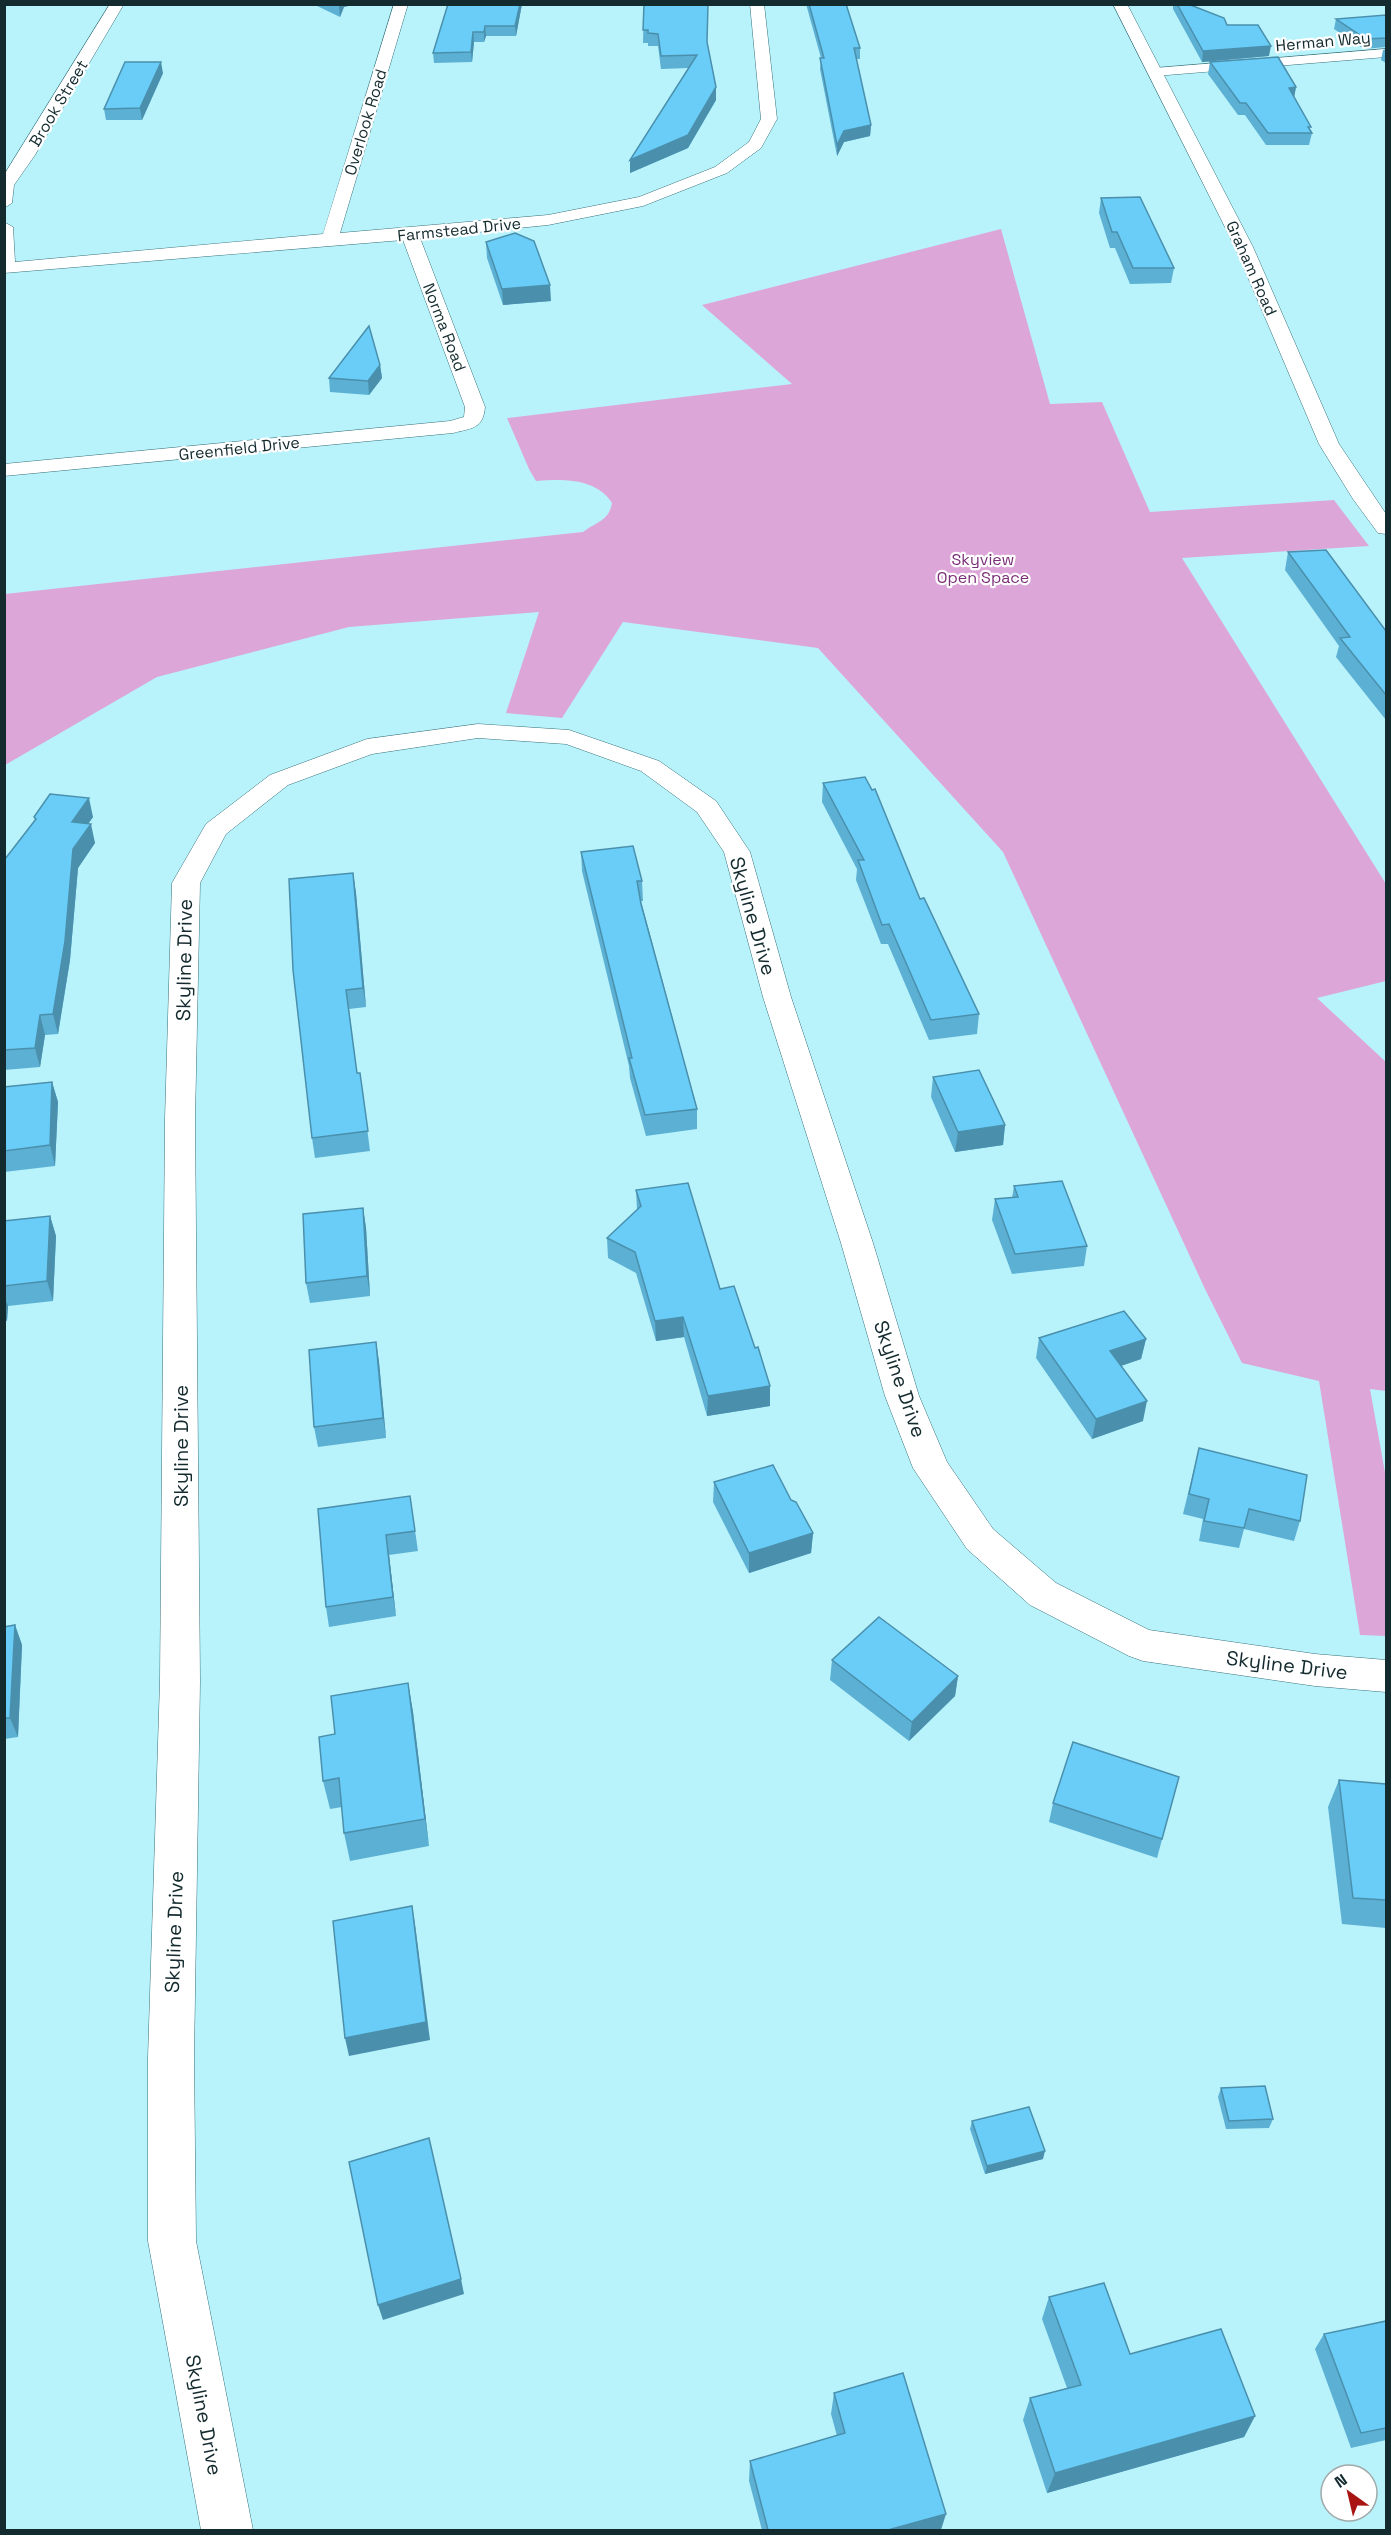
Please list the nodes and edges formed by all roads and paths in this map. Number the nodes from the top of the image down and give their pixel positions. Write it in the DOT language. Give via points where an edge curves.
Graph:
graph roads {
  1 [pos="117,4"];
  2 [pos="401,4"];
  3 [pos="757,4"];
  4 [pos="1120,4"];
  5 [pos="1386,53"];
  6 [pos="1155,72"];
  7 [pos="4,203"];
  8 [pos="4,227"];
  9 [pos="410,234"];
  10 [pos="330,239"];
  11 [pos="5,268"];
  12 [pos="474,420"];
  13 [pos="4,471"];
  14 [pos="1386,528"];
  15 [pos="1386,1676"];
  16 [pos="227,2530"];
  1 -- 7 [label="street, Brook Street" via="6,185"];
  2 -- 10 [label="street, Overlook Road"];
  3 -- 9 [label="street, Farmstead Drive" via="769,119 754,145 721,170 643,201 595,212"];
  4 -- 6 [label="street, Graham Road"];
  5 -- 6 [label="street, Herman Way"];
  6 -- 14 [label="street, Graham Road" via="1244,247 1329,444"];
  8 -- 11 [label="street"];
  9 -- 10 [label="street, Farmstead Drive"];
  9 -- 12 [label="street, Norma Road" via="475,407"];
  10 -- 11 [label="street, Farmstead Drive"];
  12 -- 13 [label="street, Greenfield Drive" via="453,427"];
  15 -- 16 [label="street, Skyline Drive" via="1315,1670 1143,1645 1043,1594 980,1539 931,1468 902,1396 777,997 737,852 707,807 650,766 569,737 478,731 366,747 279,780 215,830 186,884 180,1119 180,1681 171,2058 172,2241"];
}
